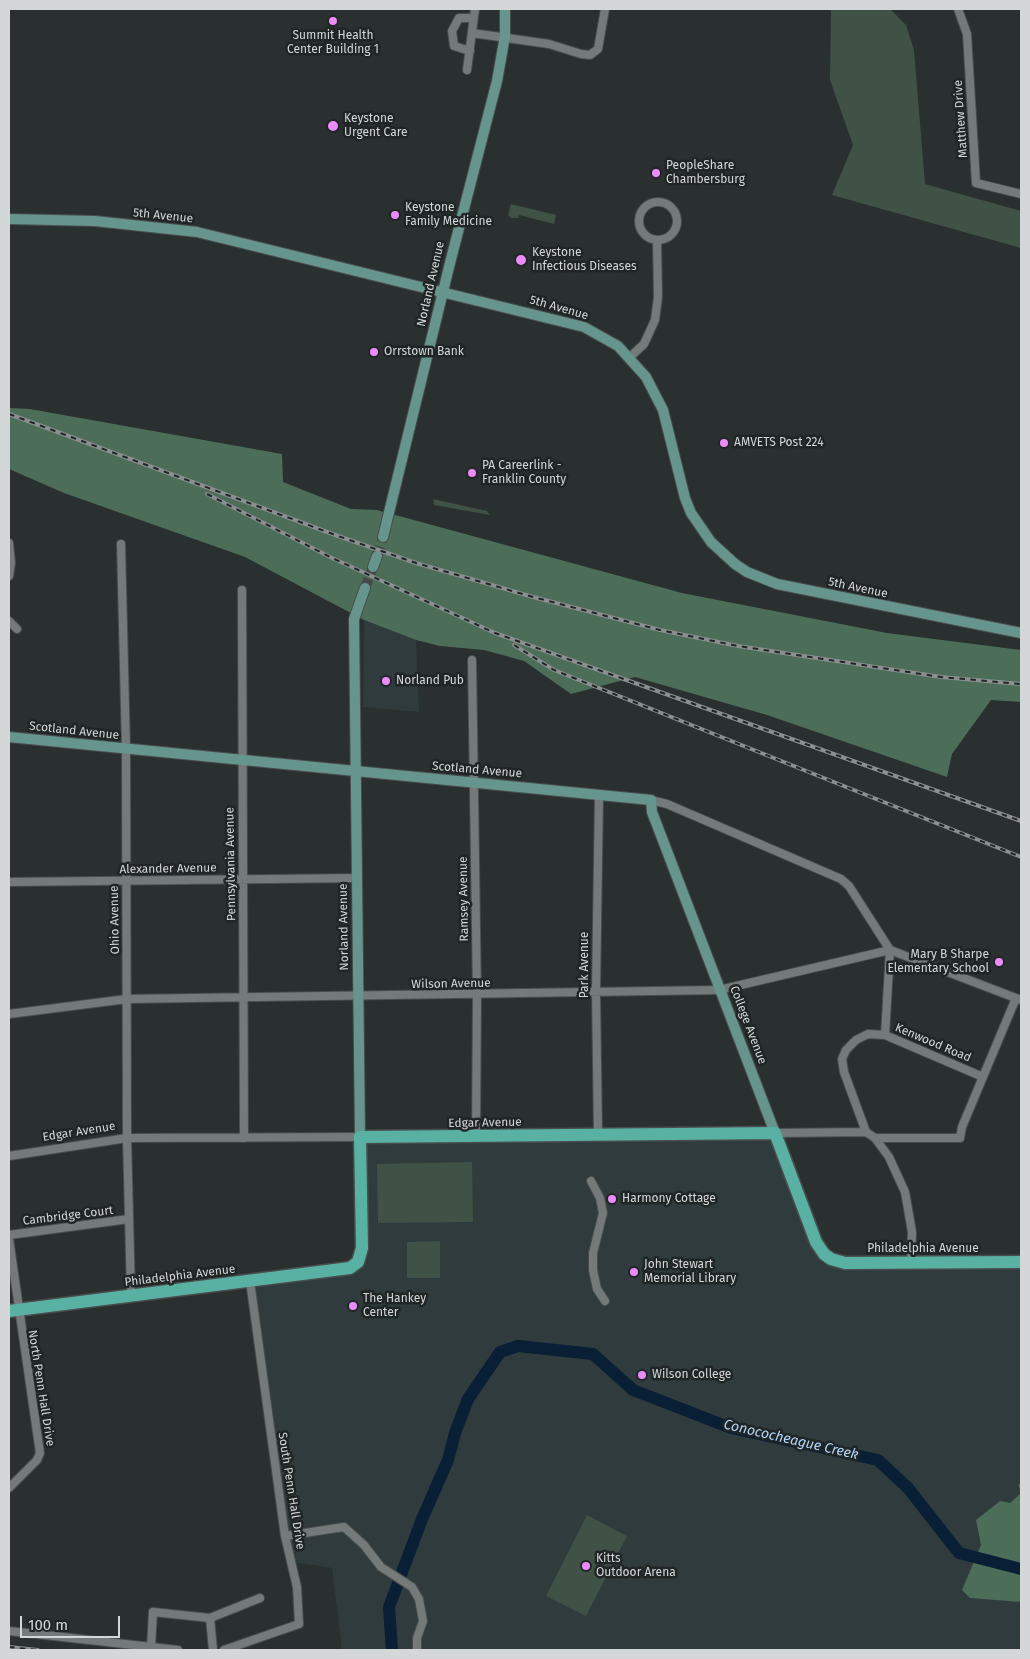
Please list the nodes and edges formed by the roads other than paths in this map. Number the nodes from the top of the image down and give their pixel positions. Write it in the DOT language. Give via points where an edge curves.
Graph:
graph roads {
  1 [pos="475,9"];
  2 [pos="505,9"];
  3 [pos="604,9"];
  4 [pos="958,9"];
  5 [pos="474,18"];
  6 [pos="472,33"];
  7 [pos="505,36"];
  8 [pos="470,51"];
  9 [pos="467,70"];
  10 [pos="1021,194"];
  11 [pos="9,218"];
  12 [pos="657,241"];
  13 [pos="444,291"];
  14 [pos="630,357"];
  15 [pos="384,537"];
  16 [pos="9,543"];
  17 [pos="121,544"];
  18 [pos="377,556"];
  19 [pos="373,567"];
  20 [pos="9,576"];
  21 [pos="365,588"];
  22 [pos="242,590"];
  23 [pos="9,621"];
  24 [pos="17,629"];
  25 [pos="1021,633"];
  26 [pos="472,660"];
  27 [pos="9,737"];
  28 [pos="126,749"];
  29 [pos="241,759"];
  30 [pos="355,771"];
  31 [pos="472,782"];
  32 [pos="599,794"];
  33 [pos="651,800"];
  34 [pos="358,878"];
  35 [pos="242,879"];
  36 [pos="126,881"];
  37 [pos="9,882"];
  38 [pos="890,950"];
  39 [pos="719,990"];
  40 [pos="596,991"];
  41 [pos="477,995"];
  42 [pos="242,996"];
  43 [pos="359,996"];
  44 [pos="127,999"];
  45 [pos="1018,999"];
  46 [pos="9,1014"];
  47 [pos="884,1035"];
  48 [pos="983,1077"];
  49 [pos="866,1132"];
  50 [pos="775,1133"];
  51 [pos="598,1135"];
  52 [pos="476,1136"];
  53 [pos="127,1138"];
  54 [pos="244,1138"];
  55 [pos="360,1138"];
  56 [pos="875,1138"];
  57 [pos="9,1156"];
  58 [pos="591,1181"];
  59 [pos="129,1219"];
  60 [pos="9,1235"];
  61 [pos="9,1240"];
  62 [pos="827,1257"];
  63 [pos="911,1262"];
  64 [pos="1021,1262"];
  65 [pos="354,1266"];
  66 [pos="250,1281"];
  67 [pos="131,1295"];
  68 [pos="605,1301"];
  69 [pos="13,1311"];
  70 [pos="9,1488"];
  71 [pos="285,1536"];
  72 [pos="260,1598"];
  73 [pos="210,1618"];
  74 [pos="9,1631"];
  75 [pos="151,1647"];
  76 [pos="178,1650"];
  77 [pos="213,1650"];
  78 [pos="224,1650"];
  79 [pos="417,1650"];
  1 -- 5 [label="street"];
  2 -- 7 [label="street, Norland Avenue"];
  3 -- 7 [label="street" via="598,50 590,55"];
  4 -- 10 [label="street, Matthew Drive" via="967,34 976,183"];
  5 -- 6 [label="street"];
  5 -- 8 [label="street" via="459,18 452,31 454,46"];
  6 -- 7 [label="street"];
  6 -- 8 [label="street"];
  7 -- 13 [label="street, Norland Avenue" via="497,81"];
  8 -- 9 [label="street"];
  11 -- 13 [label="street, 5th Avenue" via="95,221 197,232"];
  12 -- 12 [label="street" via="673,234 678,220 671,207 659,202 643,210 639,221 646,237"];
  12 -- 14 [label="street" via="655,320 644,344"];
  13 -- 14 [label="street, 5th Avenue" via="578,324 606,338"];
  13 -- 15 [label="street, Norland Avenue"];
  14 -- 25 [label="street, 5th Avenue" via="646,376 659,400 690,513 710,542 735,564 777,584"];
  16 -- 20 [label="street"];
  17 -- 28 [label="street, Ohio Avenue"];
  18 -- 19 [label="street"];
  21 -- 30 [label="street, Norland Avenue" via="354,619"];
  22 -- 29 [label="street, Pennsylvania Avenue"];
  23 -- 24 [label="street"];
  26 -- 31 [label="street, Ramsey Avenue"];
  27 -- 28 [label="street, Scotland Avenue"];
  28 -- 29 [label="street, Scotland Avenue"];
  28 -- 36 [label="street, Ohio Avenue"];
  29 -- 30 [label="street, Scotland Avenue"];
  29 -- 35 [label="street, Pennsylvania Avenue"];
  30 -- 31 [label="street, Scotland Avenue"];
  30 -- 34 [label="street, Norland Avenue"];
  31 -- 32 [label="street, Scotland Avenue"];
  31 -- 41 [label="street, Ramsey Avenue"];
  32 -- 33 [label="street, Scotland Avenue"];
  32 -- 40 [label="street, Park Avenue"];
  33 -- 38 [label="street, Scotland Avenue" via="668,804 841,879 849,886"];
  33 -- 39 [label="street, College Avenue" via="652,812"];
  34 -- 35 [label="street, Alexander Avenue"];
  34 -- 43 [label="street, Norland Avenue"];
  35 -- 36 [label="street, Alexander Avenue"];
  35 -- 42 [label="street, Pennsylvania Avenue"];
  36 -- 37 [label="street, Alexander Avenue"];
  36 -- 44 [label="street, Ohio Avenue"];
  38 -- 39 [label="street, Wilson Avenue"];
  38 -- 45 [label="street"];
  38 -- 47 [label="street"];
  39 -- 40 [label="street, Wilson Avenue"];
  39 -- 50 [label="street, College Avenue"];
  40 -- 41 [label="street, Wilson Avenue"];
  40 -- 51 [label="street, Park Avenue"];
  41 -- 43 [label="street, Wilson Avenue"];
  41 -- 52 [label="street, Ramsey Avenue"];
  42 -- 43 [label="street, Wilson Avenue"];
  42 -- 44 [label="street, Wilson Avenue"];
  42 -- 54 [label="street, Pennsylvania Avenue"];
  43 -- 55 [label="street, Norland Avenue"];
  44 -- 46 [label="street, Wilson Avenue"];
  44 -- 53 [label="street, Ohio Avenue"];
  45 -- 48 [label="street"];
  47 -- 48 [label="street, Kenwood Road"];
  47 -- 49 [label="street, Kenwood Road" via="868,1034 856,1040 842,1059"];
  48 -- 56 [label="street" via="960,1138"];
  49 -- 50 [label="street, Edgar Avenue"];
  49 -- 56 [label="street"];
  50 -- 51 [label="main road, Edgar Avenue"];
  50 -- 62 [label="main road, College Avenue" via="816,1242"];
  51 -- 52 [label="main road, Edgar Avenue"];
  52 -- 55 [label="main road, Edgar Avenue"];
  53 -- 54 [label="street, Edgar Avenue"];
  53 -- 57 [label="street, Edgar Avenue"];
  53 -- 59 [label="street, Ohio Avenue"];
  54 -- 55 [label="street, Edgar Avenue"];
  55 -- 65 [label="main road, Norland Avenue" via="362,1248"];
  56 -- 63 [label="street" via="889,1157 905,1192 911,1225"];
  58 -- 68 [label="street" via="603,1213 592,1270 597,1289"];
  59 -- 60 [label="street, Cambridge Court"];
  59 -- 67 [label="street, Ohio Avenue"];
  61 -- 69 [label="street"];
  62 -- 63 [label="main road, Philadelphia Avenue" via="845,1263"];
  63 -- 64 [label="main road, Philadelphia Avenue"];
  65 -- 66 [label="main road, Philadelphia Avenue" via="337,1271"];
  66 -- 67 [label="main road, Philadelphia Avenue"];
  66 -- 71 [label="street, South Penn Hall Drive"];
  67 -- 69 [label="main road, Philadelphia Avenue"];
  69 -- 70 [label="street, North Penn Hall Drive" via="40,1453"];
  71 -- 78 [label="street, South Penn Hall Drive" via="297,1587 299,1624"];
  71 -- 79 [label="street" via="344,1528 364,1545 384,1570 403,1579 419,1599 423,1621"];
  72 -- 73 [label="street"];
  73 -- 75 [label="street" via="153,1612"];
  73 -- 77 [label="street"];
  74 -- 75 [label="street"];
  75 -- 76 [label="street"];
}
